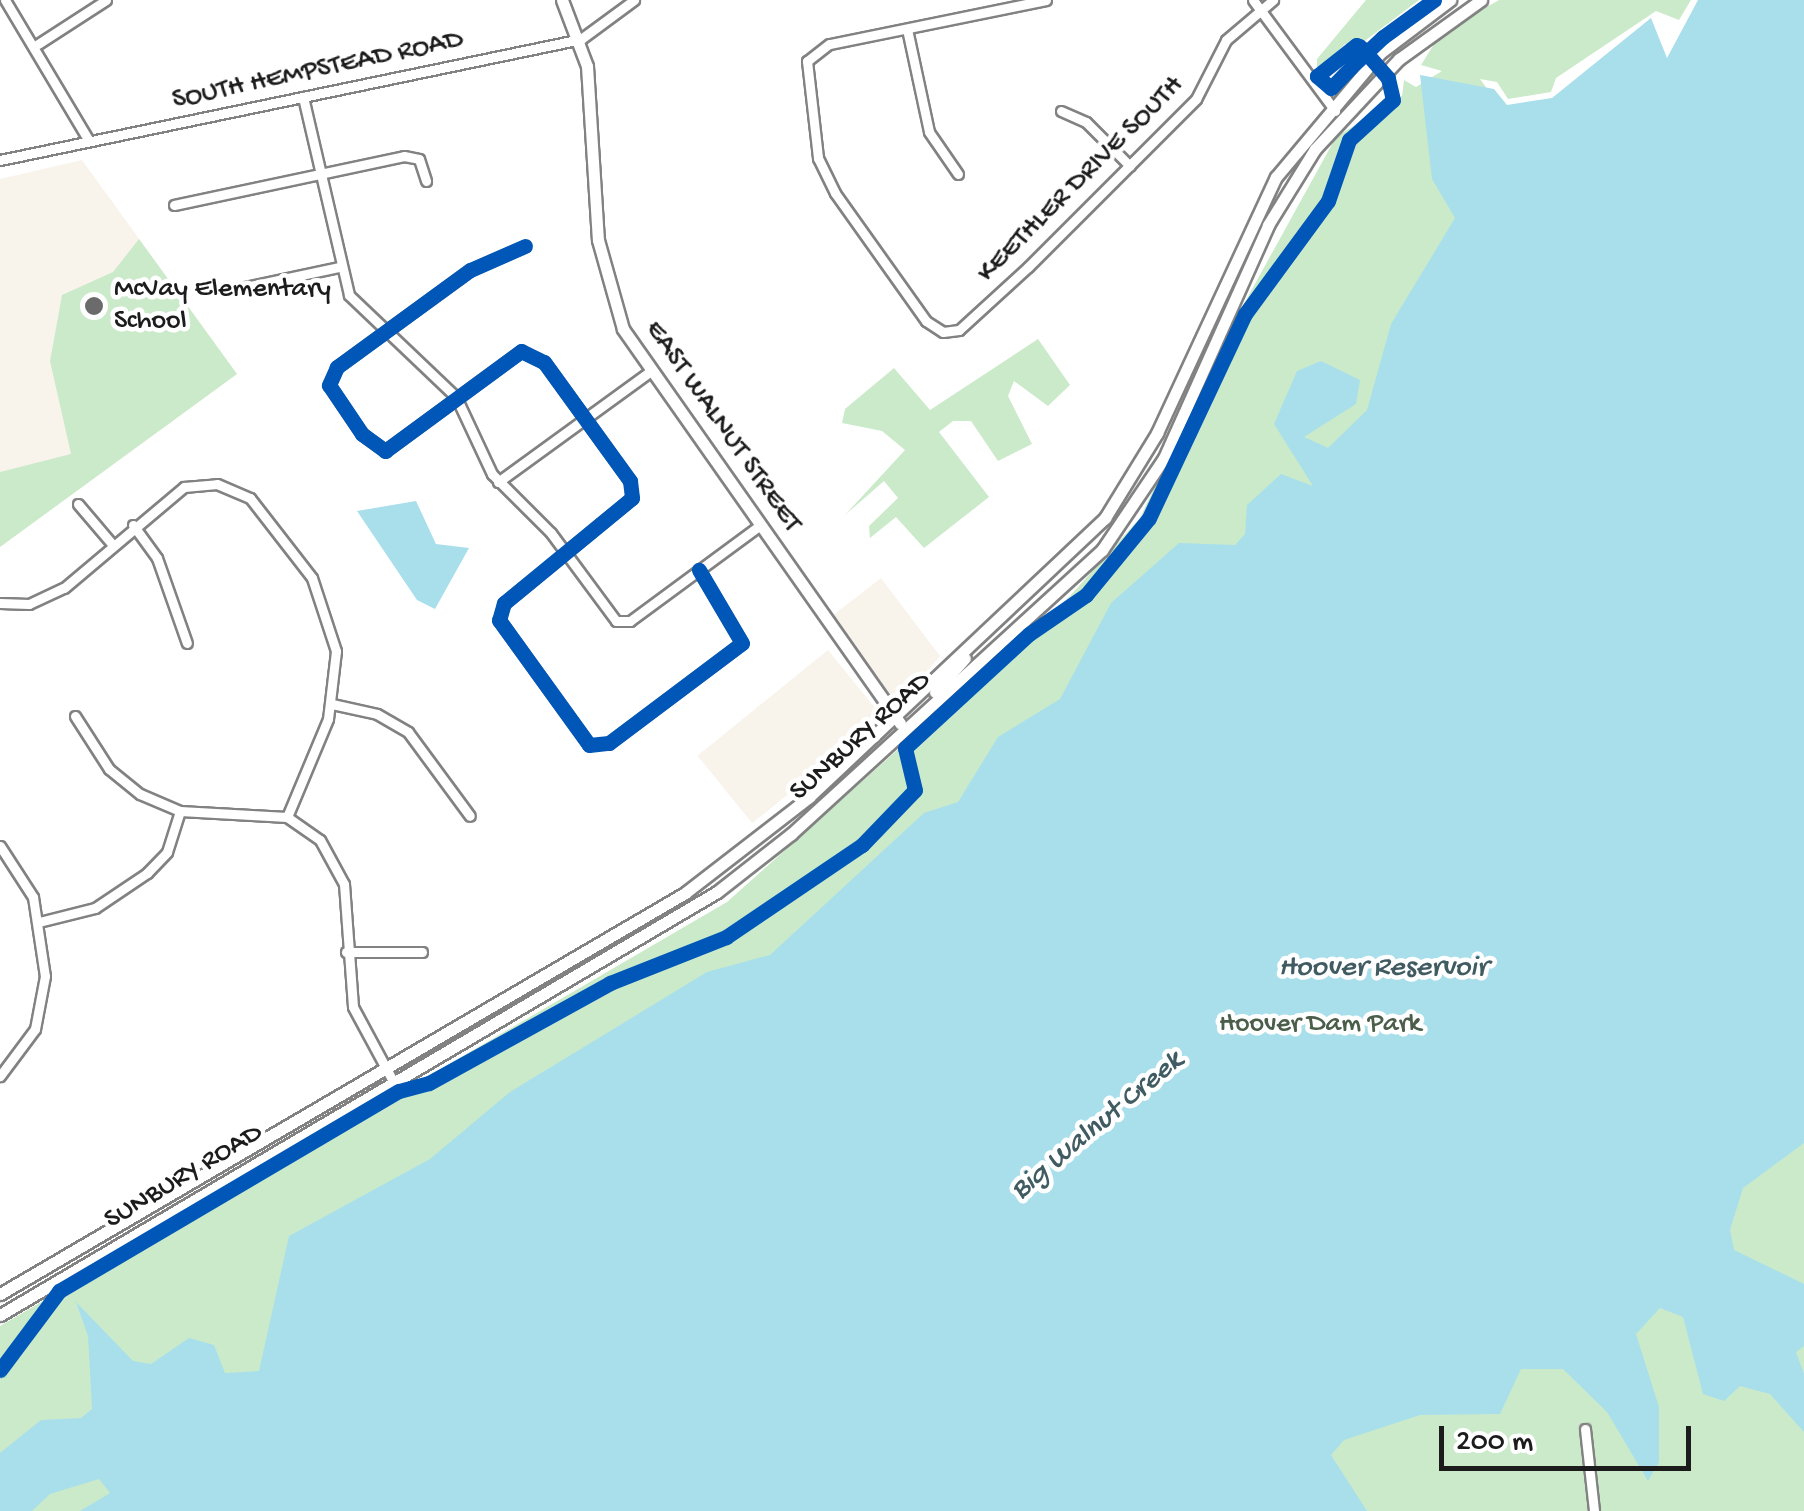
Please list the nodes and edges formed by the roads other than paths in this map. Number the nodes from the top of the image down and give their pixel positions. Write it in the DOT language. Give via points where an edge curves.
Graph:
graph roads {
  1 [pos="6,0"];
  2 [pos="106,0"];
  3 [pos="562,0"];
  4 [pos="634,0"];
  5 [pos="1046,0"];
  6 [pos="1253,0"];
  7 [pos="1273,0"];
  8 [pos="1450,0"];
  9 [pos="1480,0"];
  10 [pos="1261,10"];
  11 [pos="907,29"];
  12 [pos="580,39"];
  13 [pos="38,44"];
  14 [pos="304,97"];
  15 [pos="1330,104"];
  16 [pos="1061,111"];
  17 [pos="1340,116"];
  18 [pos="89,141"];
  19 [pos="0,160"];
  20 [pos="1130,166"];
  21 [pos="319,174"];
  22 [pos="958,174"];
  23 [pos="426,180"];
  24 [pos="174,205"];
  25 [pos="525,246"];
  26 [pos="339,267"];
  27 [pos="236,289"];
  28 [pos="386,332"];
  29 [pos="648,374"];
  30 [pos="456,396"];
  31 [pos="585,419"];
  32 [pos="498,482"];
  33 [pos="78,504"];
  34 [pos="132,525"];
  35 [pos="759,526"];
  36 [pos="112,544"];
  37 [pos="566,553"];
  38 [pos="699,570"];
  39 [pos="0,603"];
  40 [pos="187,643"];
  41 [pos="972,648"];
  42 [pos="332,704"];
  43 [pos="75,716"];
  44 [pos="897,718"];
  45 [pos="906,730"];
  46 [pos="180,811"];
  47 [pos="470,816"];
  48 [pos="286,817"];
  49 [pos="791,834"];
  50 [pos="0,846"];
  51 [pos="39,922"];
  52 [pos="346,952"];
  53 [pos="422,952"];
  54 [pos="472,1017"];
  55 [pos="386,1070"];
  56 [pos="0,1076"];
  57 [pos="394,1082"];
  58 [pos="314,1129"];
  59 [pos="0,1294"];
  60 [pos="0,1315"];
  61 [pos="1585,1429"];
  62 [pos="1594,1511"];
  1 -- 13 [label="street"];
  2 -- 13 [label="street"];
  3 -- 12 [label="main road, EAST WALNUT STREET"];
  4 -- 12 [label="street, SOUTH HEMPSTEAD ROAD"];
  5 -- 11 [label="street"];
  6 -- 10 [label="street"];
  7 -- 10 [label="street, KEETHLER DRIVE SOUTH"];
  8 -- 15 [label="main road, SUNBURY ROAD" via="1380,53"];
  9 -- 17 [label="main road, SUNBURY ROAD" via="1400,59"];
  10 -- 15 [label="street"];
  10 -- 20 [label="street, KEETHLER DRIVE SOUTH" via="1226,40 1206,88"];
  11 -- 20 [label="street, KEETHLER DRIVE SOUTH" via="812,54 806,70 818,158 926,321 943,332 959,330"];
  11 -- 22 [label="street" via="929,132"];
  12 -- 14 [label="street, SOUTH HEMPSTEAD ROAD"];
  12 -- 29 [label="main road, EAST WALNUT STREET" via="604,275"];
  13 -- 18 [label="street"];
  14 -- 18 [label="street, SOUTH HEMPSTEAD ROAD"];
  14 -- 21 [label="street"];
  15 -- 17 [label="street"];
  15 -- 41 [label="main road, SUNBURY ROAD" via="1257,207 1129,485 1068,559"];
  16 -- 20 [label="street" via="1086,122"];
  17 -- 45 [label="main road, SUNBURY ROAD" via="1273,215 1134,509 1077,575"];
  18 -- 19 [label="street, SOUTH HEMPSTEAD ROAD"];
  21 -- 23 [label="street" via="409,156 421,163"];
  21 -- 24 [label="street"];
  21 -- 26 [label="street"];
  25 -- 28 [label="street" via="470,270"];
  26 -- 27 [label="street"];
  26 -- 28 [label="street" via="348,296"];
  28 -- 30 [label="street" via="425,360"];
  28 -- 30 [label="street" via="329,378 374,448 391,449"];
  29 -- 31 [label="street"];
  29 -- 35 [label="main road, EAST WALNUT STREET"];
  30 -- 31 [label="street" via="530,350"];
  30 -- 32 [label="street"];
  31 -- 32 [label="street"];
  31 -- 37 [label="street" via="633,489 626,505"];
  32 -- 37 [label="street"];
  33 -- 36 [label="street"];
  34 -- 36 [label="street"];
  34 -- 40 [label="street" via="157,558"];
  34 -- 42 [label="street" via="184,487 227,480 257,505 319,591 336,651"];
  35 -- 38 [label="street"];
  35 -- 44 [label="main road, EAST WALNUT STREET"];
  36 -- 39 [label="street" via="64,588 29,604"];
  37 -- 38 [label="street" via="619,623"];
  37 -- 38 [label="street" via="498,612 595,747 742,643"];
  41 -- 44 [label="main road, SUNBURY ROAD"];
  41 -- 45 [label="main road"];
  42 -- 47 [label="street" via="377,714 408,732"];
  42 -- 48 [label="street"];
  43 -- 46 [label="street" via="128,786"];
  44 -- 45 [label="main road, EAST WALNUT STREET"];
  44 -- 49 [label="main road" via="812,800"];
  44 -- 54 [label="main road, SUNBURY ROAD" via="730,863"];
  45 -- 49 [label="main road, SUNBURY ROAD"];
  46 -- 48 [label="street"];
  46 -- 51 [label="street" via="167,852 148,872 96,908"];
  48 -- 52 [label="street" via="320,840 339,869"];
  49 -- 57 [label="main road, SUNBURY ROAD" via="717,892"];
  50 -- 51 [label="street" via="28,882"];
  51 -- 56 [label="street" via="42,1012 25,1050"];
  52 -- 53 [label="street"];
  52 -- 55 [label="street" via="353,1008"];
  54 -- 55 [label="main road, SUNBURY ROAD"];
  54 -- 57 [label="main road"];
  55 -- 57 [label="street"];
  55 -- 58 [label="main road"];
  55 -- 59 [label="main road, SUNBURY ROAD"];
  57 -- 58 [label="main road, SUNBURY ROAD"];
  58 -- 60 [label="main road, SUNBURY ROAD"];
  61 -- 62 [label="street"];
}
